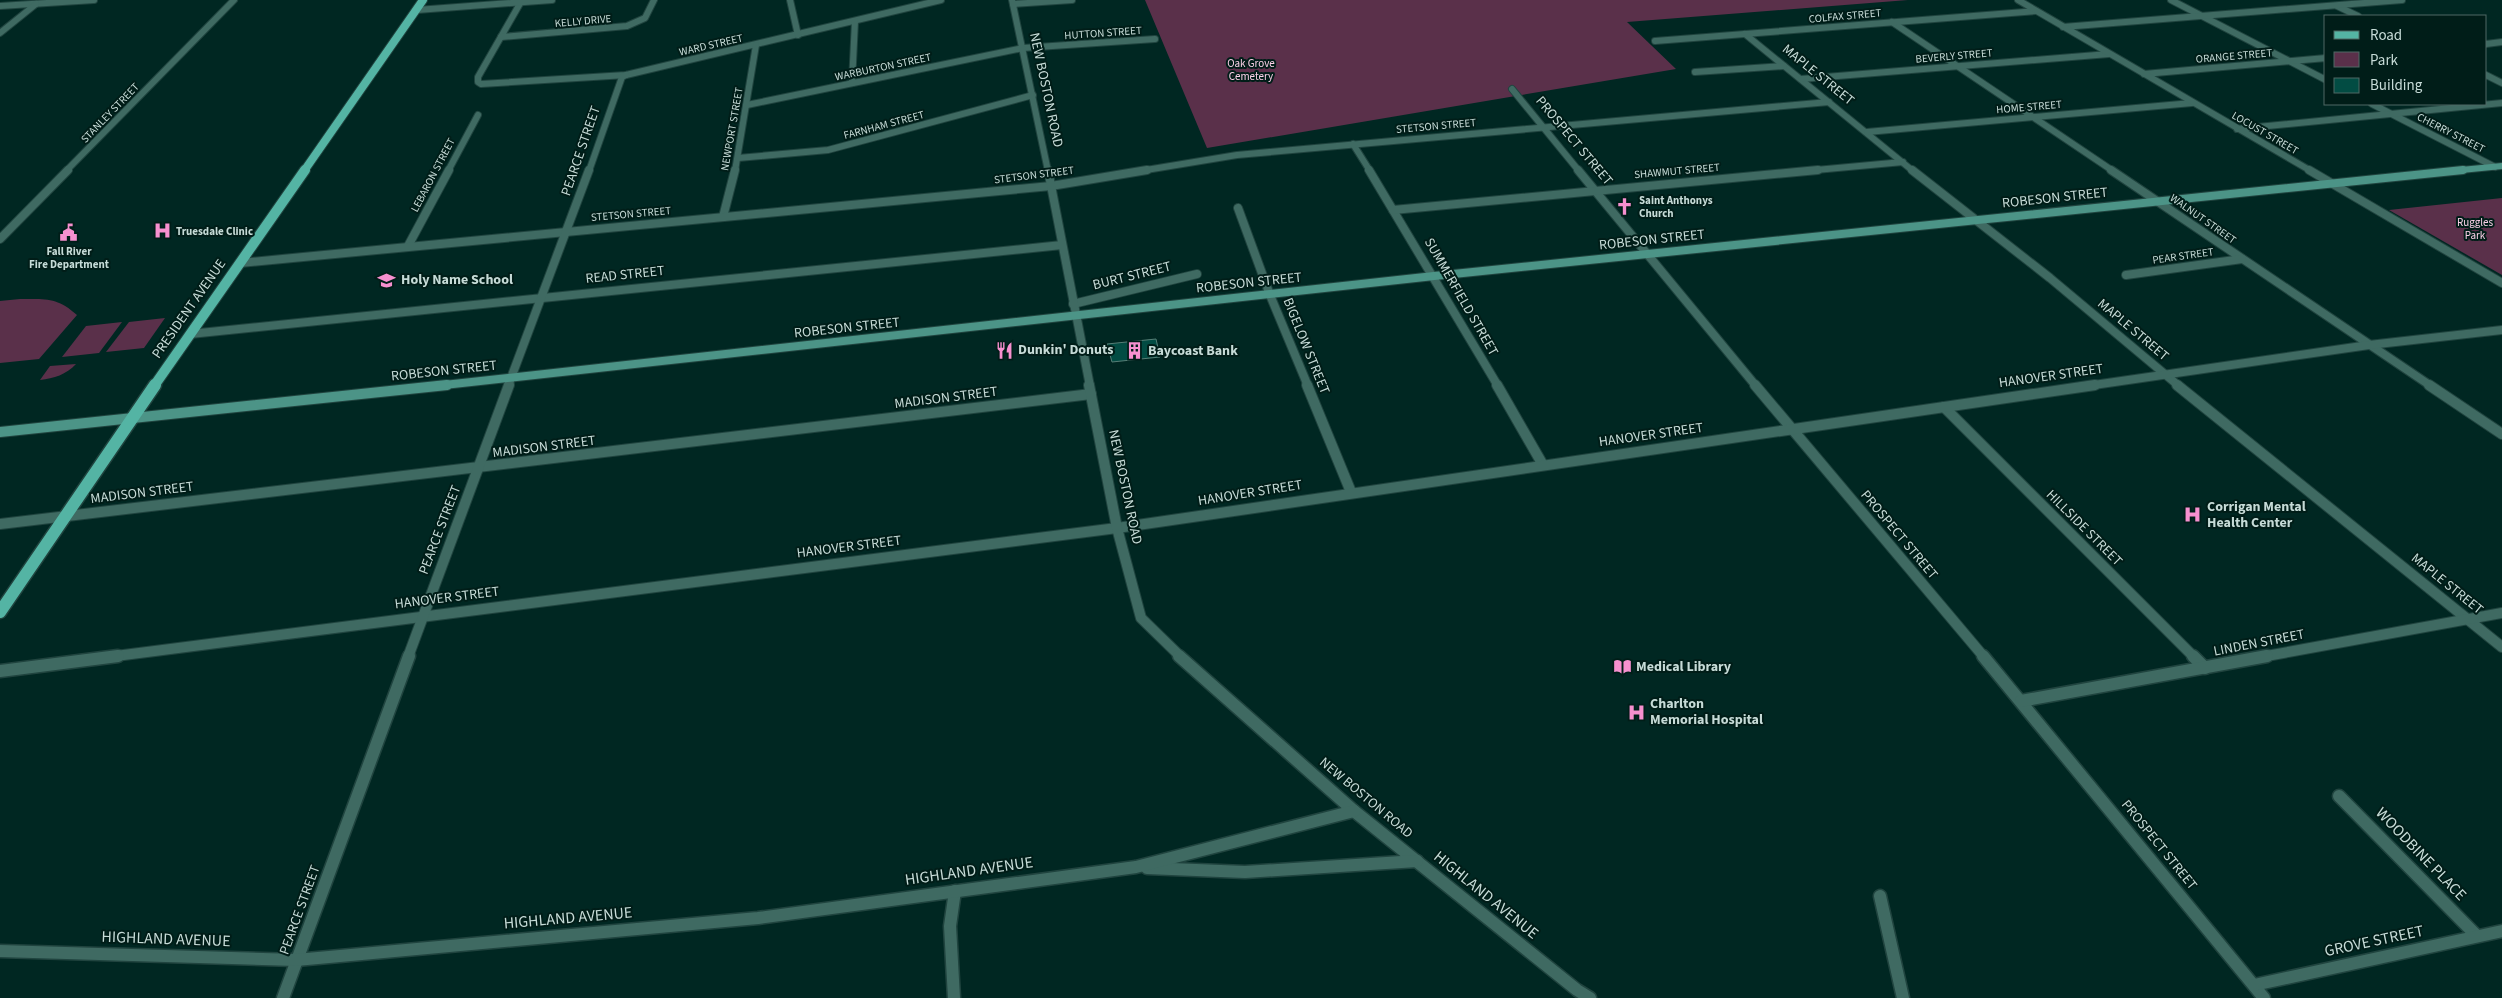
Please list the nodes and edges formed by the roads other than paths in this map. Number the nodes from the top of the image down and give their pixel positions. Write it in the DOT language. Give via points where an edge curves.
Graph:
graph roads {
  1 [pos="94,0"];
  2 [pos="234,0"];
  3 [pos="423,0"];
  4 [pos="552,0"];
  5 [pos="654,0"];
  6 [pos="790,0"];
  7 [pos="941,0"];
  8 [pos="1072,0"];
  9 [pos="2018,0"];
  10 [pos="2171,0"];
  11 [pos="2323,0"];
  12 [pos="2402,0"];
  13 [pos="521,1"];
  14 [pos="1012,2"];
  15 [pos="36,4"];
  16 [pos="2335,5"];
  17 [pos="0,6"];
  18 [pos="417,10"];
  19 [pos="2036,11"];
  20 [pos="2356,15"];
  21 [pos="2201,16"];
  22 [pos="855,21"];
  23 [pos="1892,22"];
  24 [pos="2064,27"];
  25 [pos="0,33"];
  26 [pos="1745,34"];
  27 [pos="798,35"];
  28 [pos="501,37"];
  29 [pos="1155,39"];
  30 [pos="1655,41"];
  31 [pos="2502,42"];
  32 [pos="2487,44"];
  33 [pos="756,45"];
  34 [pos="1023,48"];
  35 [pos="2109,54"];
  36 [pos="2324,58"];
  37 [pos="2289,61"];
  38 [pos="1784,66"];
  39 [pos="1956,66"];
  40 [pos="1695,72"];
  41 [pos="2144,74"];
  42 [pos="626,75"];
  43 [pos="2487,75"];
  44 [pos="1801,79"];
  45 [pos="2324,79"];
  46 [pos="2502,82"];
  47 [pos="852,84"];
  48 [pos="1512,89"];
  49 [pos="1033,95"];
  50 [pos="1829,102"];
  51 [pos="2192,102"];
  52 [pos="2502,103"];
  53 [pos="2487,104"];
  54 [pos="747,105"];
  55 [pos="2374,105"];
  56 [pos="2482,105"];
  57 [pos="2391,114"];
  58 [pos="478,115"];
  59 [pos="2033,117"];
  60 [pos="1542,128"];
  61 [pos="2237,129"];
  62 [pos="1867,132"];
  63 [pos="1353,144"];
  64 [pos="738,158"];
  65 [pos="1902,162"];
  66 [pos="2498,166"];
  67 [pos="2331,184"];
  68 [pos="1051,186"];
  69 [pos="1596,190"];
  70 [pos="2158,201"];
  71 [pos="1238,208"];
  72 [pos="1393,210"];
  73 [pos="723,217"];
  74 [pos="1975,221"];
  75 [pos="568,231"];
  76 [pos="0,239"];
  77 [pos="1062,245"];
  78 [pos="408,246"];
  79 [pos="1646,254"];
  80 [pos="2242,259"];
  81 [pos="240,263"];
  82 [pos="1197,274"];
  83 [pos="2126,275"];
  84 [pos="1434,276"];
  85 [pos="2502,283"];
  86 [pos="1270,294"];
  87 [pos="541,297"];
  88 [pos="1073,304"];
  89 [pos="1075,316"];
  90 [pos="2502,330"];
  91 [pos="190,334"];
  92 [pos="2369,345"];
  93 [pos="2165,375"];
  94 [pos="512,377"];
  95 [pos="1091,394"];
  96 [pos="1944,407"];
  97 [pos="132,418"];
  98 [pos="1791,430"];
  99 [pos="0,432"];
  100 [pos="2502,434"];
  101 [pos="1543,465"];
  102 [pos="478,468"];
  103 [pos="1351,492"];
  104 [pos="67,516"];
  105 [pos="0,524"];
  106 [pos="1117,528"];
  107 [pos="0,612"];
  108 [pos="2502,613"];
  109 [pos="423,616"];
  110 [pos="2468,619"];
  111 [pos="2502,647"];
  112 [pos="2206,668"];
  113 [pos="0,671"];
  114 [pos="2021,701"];
  115 [pos="2340,796"];
  116 [pos="1354,811"];
  117 [pos="1417,861"];
  118 [pos="1136,867"];
  119 [pos="955,891"];
  120 [pos="1880,896"];
  121 [pos="2502,931"];
  122 [pos="2477,936"];
  123 [pos="0,951"];
  124 [pos="296,960"];
  125 [pos="2254,985"];
  126 [pos="282,998"];
  127 [pos="954,998"];
  128 [pos="1590,998"];
  129 [pos="1903,998"];
  130 [pos="2264,998"];
  1 -- 15 [label="street"];
  2 -- 76 [label="street, STANLEY STREET"];
  3 -- 18 [label="main road, PRESIDENT AVENUE"];
  4 -- 13 [label="street"];
  5 -- 28 [label="street, KELLY DRIVE" via="645,18 627,26"];
  6 -- 27 [label="street"];
  7 -- 22 [label="street, WARD STREET"];
  8 -- 14 [label="street"];
  9 -- 19 [label="street, LOCUST STREET"];
  10 -- 21 [label="street"];
  11 -- 16 [label="street"];
  12 -- 16 [label="street"];
  13 -- 18 [label="street"];
  13 -- 28 [label="street"];
  14 -- 34 [label="street, NEW BOSTON ROAD"];
  15 -- 17 [label="street"];
  15 -- 25 [label="street"];
  16 -- 20 [label="street"];
  16 -- 21 [label="street"];
  18 -- 81 [label="main road, PRESIDENT AVENUE"];
  19 -- 23 [label="street, COLFAX STREET"];
  19 -- 24 [label="street, LOCUST STREET"];
  21 -- 24 [label="street"];
  21 -- 37 [label="street"];
  22 -- 27 [label="street, WARD STREET"];
  22 -- 47 [label="street"];
  23 -- 26 [label="street, COLFAX STREET"];
  23 -- 39 [label="street, WALNUT STREET"];
  24 -- 35 [label="street, LOCUST STREET"];
  26 -- 30 [label="street, COLFAX STREET"];
  26 -- 38 [label="street, MAPLE STREET"];
  27 -- 33 [label="street, WARD STREET"];
  28 -- 42 [label="street, WARD STREET" via="477,79 480,84"];
  29 -- 34 [label="street, HUTTON STREET"];
  31 -- 32 [label="street"];
  33 -- 42 [label="street, WARD STREET"];
  33 -- 54 [label="street, NEWPORT STREET"];
  34 -- 47 [label="street, WARBURTON STREET"];
  34 -- 49 [label="street, NEW BOSTON ROAD"];
  35 -- 39 [label="street, BEVERLY STREET"];
  35 -- 41 [label="street, LOCUST STREET"];
  36 -- 37 [label="street, ORANGE STREET"];
  37 -- 41 [label="street, ORANGE STREET"];
  37 -- 45 [label="street"];
  38 -- 40 [label="street"];
  38 -- 44 [label="street, MAPLE STREET"];
  39 -- 44 [label="street, BEVERLY STREET"];
  39 -- 59 [label="street, WALNUT STREET"];
  41 -- 51 [label="street, LOCUST STREET"];
  42 -- 75 [label="street, PEARCE STREET" via="622,76"];
  43 -- 46 [label="street"];
  44 -- 50 [label="street, MAPLE STREET"];
  47 -- 54 [label="street, WARBURTON STREET"];
  48 -- 60 [label="street, PROSPECT STREET"];
  49 -- 64 [label="street, FARNHAM STREET" via="828,150"];
  49 -- 68 [label="street, NEW BOSTON ROAD"];
  50 -- 60 [label="street, STETSON STREET"];
  50 -- 62 [label="street, MAPLE STREET"];
  51 -- 59 [label="street, HOME STREET"];
  51 -- 61 [label="street, LOCUST STREET"];
  52 -- 53 [label="street"];
  54 -- 64 [label="street, NEWPORT STREET"];
  55 -- 57 [label="street, CHERRY STREET"];
  56 -- 57 [label="street"];
  57 -- 61 [label="street"];
  57 -- 66 [label="street, CHERRY STREET"];
  58 -- 78 [label="street, LEBARON STREET"];
  59 -- 62 [label="street, HOME STREET"];
  59 -- 70 [label="street, WALNUT STREET"];
  60 -- 63 [label="street, STETSON STREET"];
  60 -- 69 [label="street, PROSPECT STREET"];
  61 -- 67 [label="street, LOCUST STREET"];
  62 -- 65 [label="street, MAPLE STREET"];
  63 -- 68 [label="street, STETSON STREET" via="1208,159"];
  63 -- 72 [label="street, SUMMERFIELD STREET"];
  64 -- 73 [label="street, NEWPORT STREET"];
  65 -- 69 [label="street, SHAWMUT STREET"];
  65 -- 74 [label="street, MAPLE STREET"];
  66 -- 67 [label="main road, ROBESON STREET"];
  67 -- 70 [label="main road, ROBESON STREET"];
  67 -- 85 [label="street, LOCUST STREET"];
  68 -- 73 [label="street, STETSON STREET"];
  68 -- 77 [label="street, NEW BOSTON ROAD"];
  69 -- 72 [label="street, SHAWMUT STREET"];
  69 -- 79 [label="street, PROSPECT STREET"];
  70 -- 74 [label="main road, ROBESON STREET"];
  70 -- 80 [label="street, WALNUT STREET"];
  71 -- 86 [label="street, BIGELOW STREET"];
  72 -- 84 [label="street, SUMMERFIELD STREET"];
  73 -- 75 [label="street, STETSON STREET"];
  74 -- 79 [label="main road, ROBESON STREET"];
  74 -- 93 [label="street, MAPLE STREET" via="2050,278"];
  75 -- 78 [label="street, STETSON STREET"];
  75 -- 87 [label="street, PEARCE STREET"];
  77 -- 87 [label="street, READ STREET"];
  77 -- 88 [label="street, NEW BOSTON ROAD"];
  78 -- 81 [label="street, STETSON STREET"];
  79 -- 84 [label="main road, ROBESON STREET"];
  79 -- 98 [label="street, PROSPECT STREET"];
  80 -- 83 [label="street, PEAR STREET"];
  80 -- 92 [label="street, WALNUT STREET"];
  81 -- 91 [label="main road, PRESIDENT AVENUE"];
  82 -- 88 [label="street, BURT STREET"];
  84 -- 86 [label="main road, ROBESON STREET"];
  84 -- 101 [label="street, SUMMERFIELD STREET"];
  86 -- 89 [label="main road, ROBESON STREET"];
  86 -- 103 [label="street, BIGELOW STREET"];
  87 -- 91 [label="street, READ STREET"];
  87 -- 94 [label="street, PEARCE STREET"];
  88 -- 89 [label="street, NEW BOSTON ROAD"];
  89 -- 94 [label="main road, ROBESON STREET"];
  89 -- 95 [label="street, NEW BOSTON ROAD"];
  90 -- 92 [label="street, HANOVER STREET"];
  91 -- 97 [label="main road, PRESIDENT AVENUE"];
  92 -- 93 [label="street, HANOVER STREET"];
  92 -- 100 [label="street, WALNUT STREET"];
  93 -- 96 [label="street, HANOVER STREET"];
  93 -- 110 [label="street, MAPLE STREET"];
  94 -- 97 [label="main road, ROBESON STREET"];
  94 -- 102 [label="street, PEARCE STREET"];
  95 -- 102 [label="street, MADISON STREET"];
  95 -- 106 [label="street, NEW BOSTON ROAD"];
  96 -- 98 [label="street, HANOVER STREET"];
  96 -- 112 [label="street, HILLSIDE STREET"];
  97 -- 99 [label="main road, ROBESON STREET"];
  97 -- 104 [label="main road, PRESIDENT AVENUE"];
  98 -- 101 [label="street, HANOVER STREET"];
  98 -- 114 [label="street, PROSPECT STREET"];
  101 -- 103 [label="street, HANOVER STREET"];
  102 -- 104 [label="street, MADISON STREET"];
  102 -- 109 [label="street, PEARCE STREET"];
  103 -- 106 [label="street, HANOVER STREET"];
  104 -- 105 [label="street, MADISON STREET"];
  104 -- 107 [label="main road, PRESIDENT AVENUE"];
  106 -- 109 [label="street, HANOVER STREET"];
  106 -- 116 [label="street, NEW BOSTON ROAD" via="1141,618 1157,636"];
  108 -- 110 [label="street, LINDEN STREET"];
  109 -- 113 [label="street, HANOVER STREET"];
  109 -- 124 [label="street, PEARCE STREET"];
  110 -- 111 [label="street, MAPLE STREET"];
  110 -- 112 [label="street, LINDEN STREET"];
  112 -- 114 [label="street, LINDEN STREET"];
  114 -- 125 [label="street, PROSPECT STREET"];
  115 -- 122 [label="street, WOODBINE PLACE"];
  116 -- 117 [label="street, NEW BOSTON ROAD"];
  116 -- 118 [label="street, HIGHLAND AVENUE"];
  117 -- 118 [label="street, HIGHLAND AVENUE" via="1245,872"];
  117 -- 128 [label="street, HIGHLAND AVENUE"];
  118 -- 119 [label="street, HIGHLAND AVENUE"];
  119 -- 124 [label="street, HIGHLAND AVENUE" via="758,918"];
  119 -- 127 [label="street" via="950,926"];
  120 -- 129 [label="street"];
  121 -- 122 [label="street, GROVE STREET"];
  122 -- 125 [label="street, GROVE STREET"];
  123 -- 124 [label="street, HIGHLAND AVENUE"];
  124 -- 126 [label="street, PEARCE STREET"];
  125 -- 130 [label="street, PROSPECT STREET"];
}
